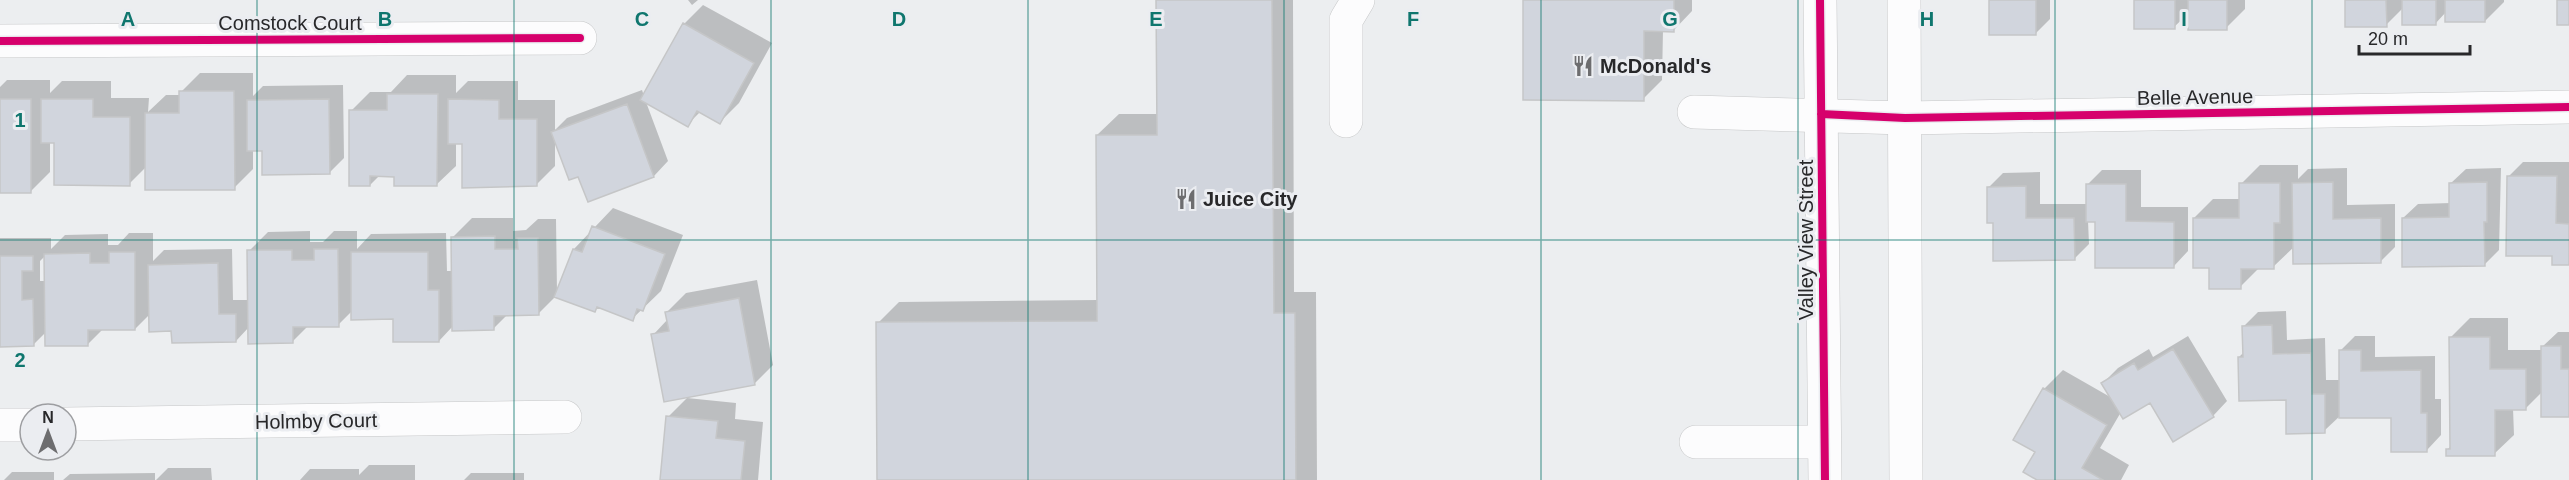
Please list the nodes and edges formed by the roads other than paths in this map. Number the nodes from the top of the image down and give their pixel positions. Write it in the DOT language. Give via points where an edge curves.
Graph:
graph roads {
  1 [pos="1358,0"];
  2 [pos="1820,0"];
  3 [pos="1904,0"];
  4 [pos="580,38"];
  5 [pos="0,41"];
  6 [pos="2569,107"];
  7 [pos="1694,112"];
  8 [pos="1821,114"];
  9 [pos="1905,118"];
  10 [pos="1346,121"];
  11 [pos="566,417"];
  12 [pos="18,424"];
  13 [pos="78,424"];
  14 [pos="0,425"];
  15 [pos="1696,442"];
  16 [pos="1823,442"];
  17 [pos="1825,480"];
  18 [pos="1906,480"];
  1 -- 10 [label="street" via="1346,20"];
  2 -- 8 [label="street, Valley View Street"];
  3 -- 9 [label="street"];
  4 -- 5 [label="street, Comstock Court"];
  6 -- 9 [label="street, Belle Avenue"];
  7 -- 8 [label="street, Belle Avenue"];
  8 -- 9 [label="street, Belle Avenue"];
  8 -- 16 [label="street, Valley View Street"];
  9 -- 18 [label="street"];
  11 -- 13 [label="street, Holmby Court"];
  12 -- 14 [label="street"];
  15 -- 16 [label="street"];
  16 -- 17 [label="street, Valley View Street"];
}
